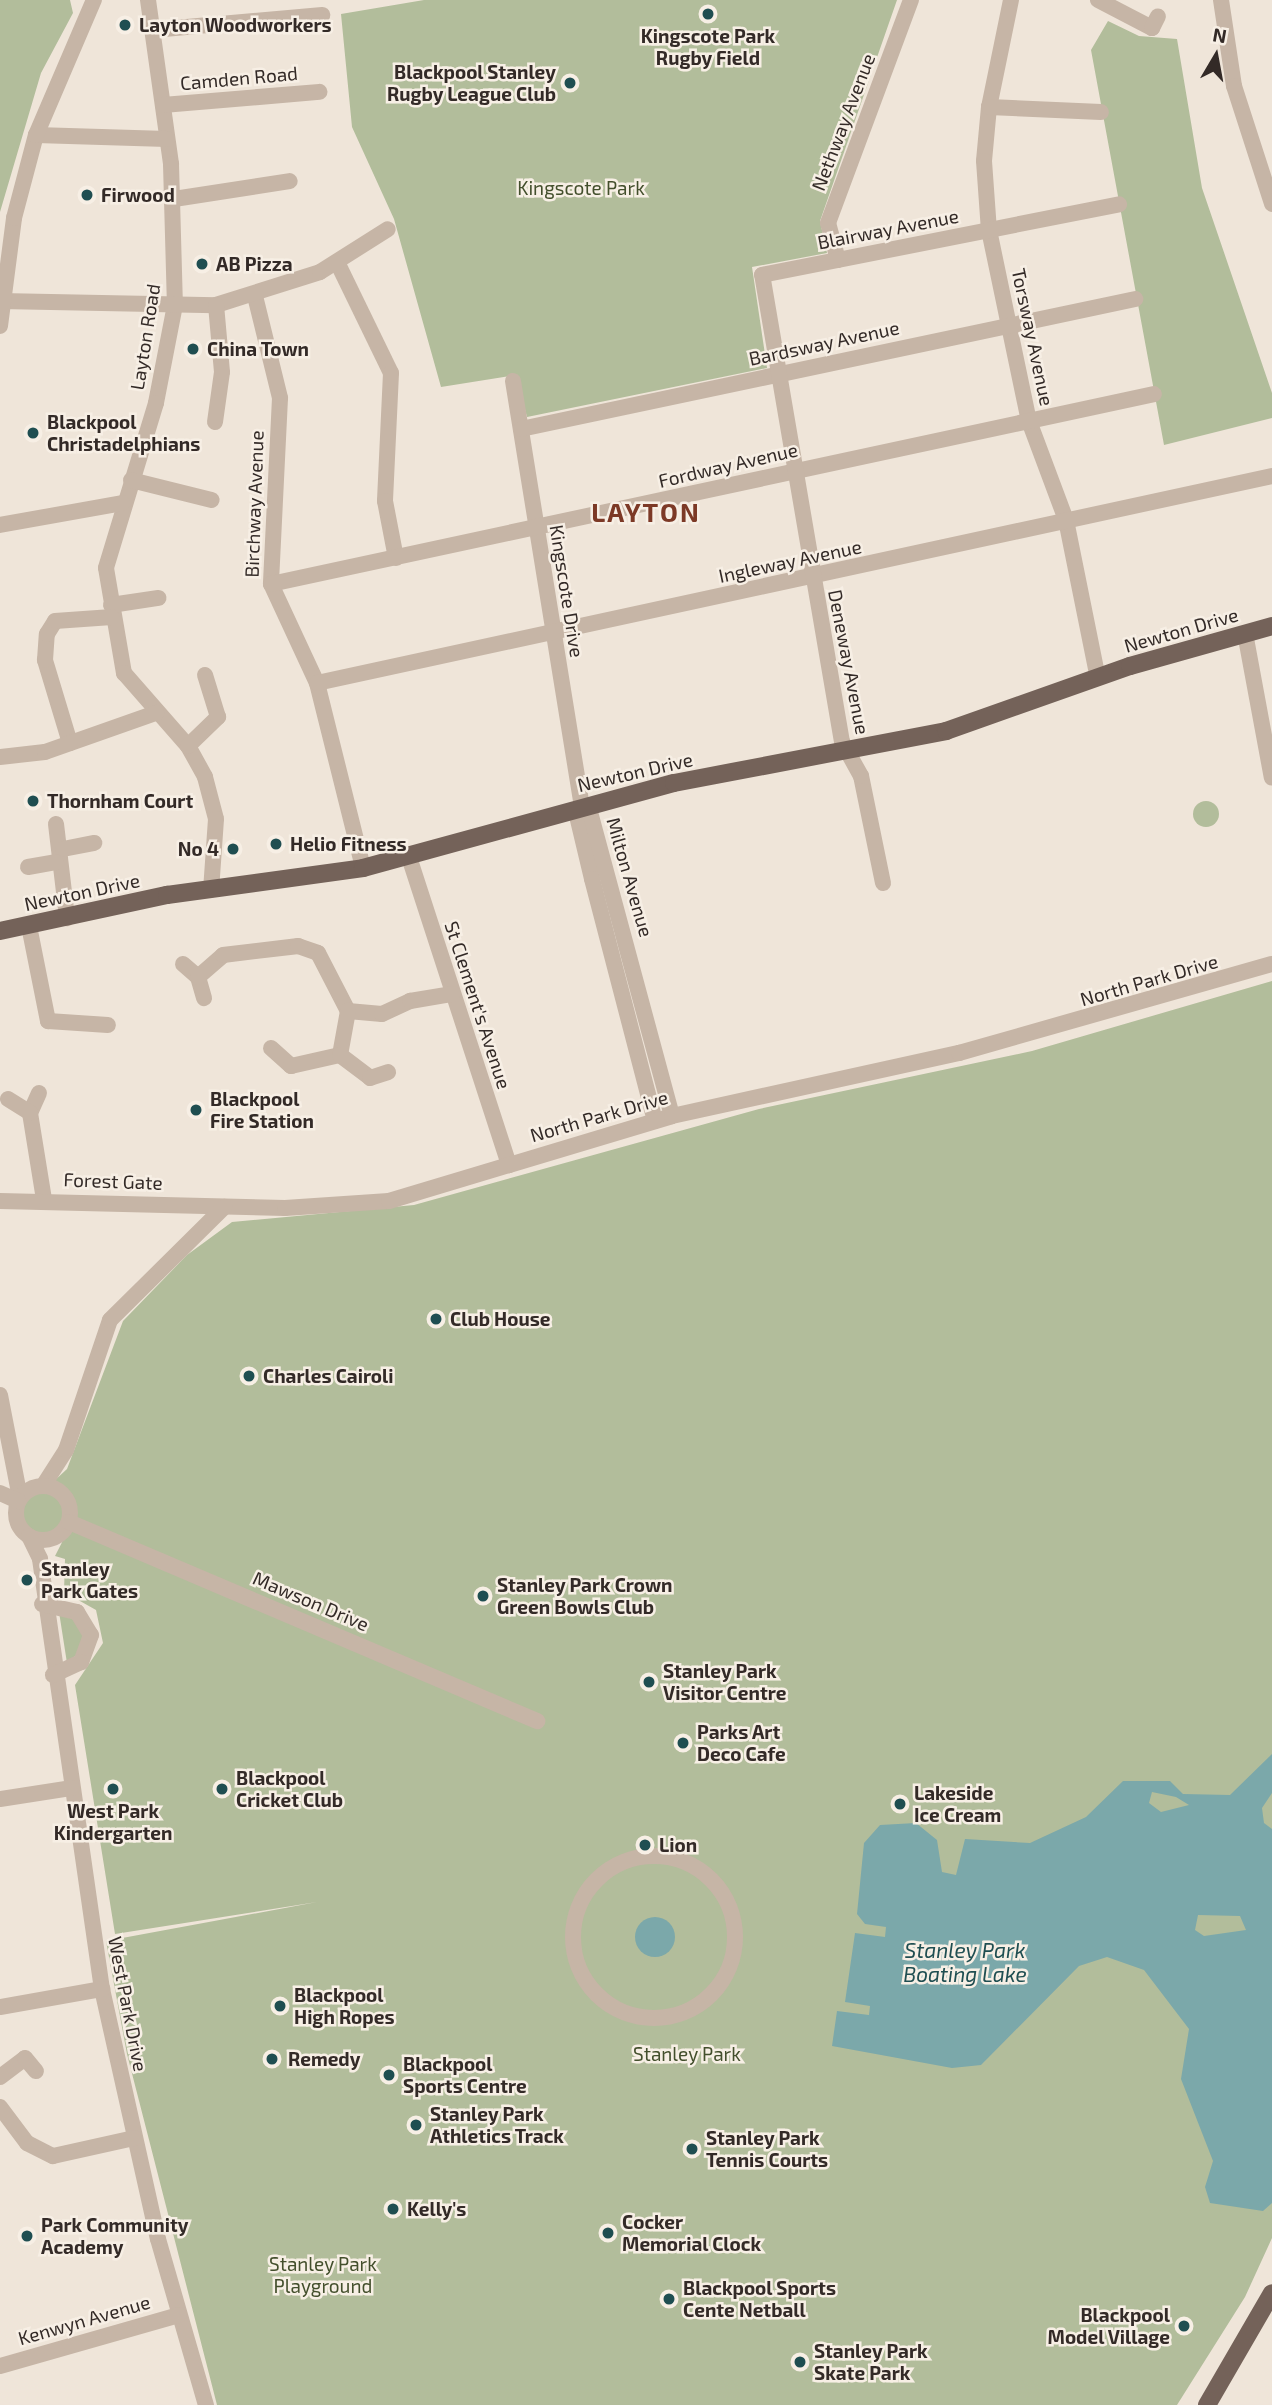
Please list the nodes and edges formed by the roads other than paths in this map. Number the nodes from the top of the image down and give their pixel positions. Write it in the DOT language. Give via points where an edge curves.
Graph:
graph roads {
  1 [pos="911,0"];
  2 [pos="1011,0"];
  3 [pos="1098,0"];
  4 [pos="1221,0"];
  5 [pos="147,1"];
  6 [pos="87,3"];
  7 [pos="321,15"];
  8 [pos="1158,16"];
  9 [pos="153,30"];
  10 [pos="319,92"];
  11 [pos="163,105"];
  12 [pos="989,107"];
  13 [pos="1101,112"];
  14 [pos="36,135"];
  15 [pos="167,139"];
  16 [pos="1267,172"];
  17 [pos="290,181"];
  18 [pos="174,199"];
  19 [pos="1119,204"];
  20 [pos="1272,204"];
  21 [pos="388,229"];
  22 [pos="989,230"];
  23 [pos="838,260"];
  24 [pos="338,264"];
  25 [pos="256,296"];
  26 [pos="1135,299"];
  27 [pos="1,301"];
  28 [pos="175,305"];
  29 [pos="216,305"];
  30 [pos="0,326"];
  31 [pos="1009,326"];
  32 [pos="778,374"];
  33 [pos="513,381"];
  34 [pos="1154,394"];
  35 [pos="1029,421"];
  36 [pos="215,422"];
  37 [pos="521,429"];
  38 [pos="791,472"];
  39 [pos="1272,476"];
  40 [pos="131,480"];
  41 [pos="212,500"];
  42 [pos="122,503"];
  43 [pos="1066,520"];
  44 [pos="0,525"];
  45 [pos="536,530"];
  46 [pos="396,558"];
  47 [pos="812,579"];
  48 [pos="271,584"];
  49 [pos="158,598"];
  50 [pos="112,611"];
  51 [pos="1272,626"];
  52 [pos="551,633"];
  53 [pos="1245,633"];
  54 [pos="205,675"];
  55 [pos="1098,678"];
  56 [pos="317,683"];
  57 [pos="156,713"];
  58 [pos="70,743"];
  59 [pos="188,746"];
  60 [pos="846,751"];
  61 [pos="0,757"];
  62 [pos="1272,778"];
  63 [pos="582,806"];
  64 [pos="56,824"];
  65 [pos="94,843"];
  66 [pos="60,856"];
  67 [pos="409,857"];
  68 [pos="28,867"];
  69 [pos="363,869"];
  70 [pos="883,883"];
  71 [pos="211,890"];
  72 [pos="67,918"];
  73 [pos="29,926"];
  74 [pos="0,931"];
  75 [pos="183,964"];
  76 [pos="1272,964"];
  77 [pos="198,977"];
  78 [pos="452,994"];
  79 [pos="204,998"];
  80 [pos="348,1011"];
  81 [pos="108,1025"];
  82 [pos="271,1048"];
  83 [pos="340,1055"];
  84 [pos="387,1072"];
  85 [pos="39,1093"];
  86 [pos="8,1099"];
  87 [pos="30,1113"];
  88 [pos="672,1116"];
  89 [pos="655,1121"];
  90 [pos="509,1165"];
  91 [pos="44,1199"];
  92 [pos="0,1201"];
  93 [pos="224,1208"];
  94 [pos="0,1395"];
  95 [pos="11,1447"];
  96 [pos="66,1450"];
  97 [pos="39,1486"];
  98 [pos="0,1493"];
  99 [pos="62,1494"];
  100 [pos="19,1500"];
  101 [pos="64,1528"];
  102 [pos="29,1536"];
  103 [pos="42,1604"];
  104 [pos="52,1675"];
  105 [pos="537,1721"];
  106 [pos="72,1788"];
  107 [pos="0,1799"];
  108 [pos="102,1989"];
  109 [pos="0,2007"];
  110 [pos="642,2018"];
  111 [pos="36,2071"];
  112 [pos="0,2077"];
  113 [pos="0,2107"];
  114 [pos="134,2138"];
  115 [pos="1272,2293"];
  116 [pos="179,2315"];
  117 [pos="0,2366"];
  118 [pos="206,2405"];
  119 [pos="1207,2405"];
  1 -- 23 [label="street, Nethway Avenue" via="828,223"];
  2 -- 12 [label="street, Torsway Avenue"];
  3 -- 8 [label="street" via="1152,29"];
  4 -- 16 [label="street" via="1234,86"];
  5 -- 9 [label="street, Layton Road"];
  6 -- 14 [label="street"];
  7 -- 9 [label="street"];
  9 -- 11 [label="street, Layton Road"];
  10 -- 11 [label="street, Camden Road"];
  11 -- 15 [label="street, Layton Road"];
  12 -- 13 [label="street"];
  12 -- 22 [label="street, Torsway Avenue" via="984,161"];
  14 -- 15 [label="street"];
  14 -- 27 [label="street" via="14,218"];
  15 -- 18 [label="street, Layton Road"];
  16 -- 20 [label="street"];
  17 -- 18 [label="street"];
  18 -- 28 [label="street, Layton Road"];
  19 -- 22 [label="street, Blairway Avenue"];
  21 -- 24 [label="street"];
  22 -- 23 [label="street, Blairway Avenue"];
  22 -- 31 [label="street, Torsway Avenue"];
  23 -- 32 [label="street, Blairway Avenue" via="762,275"];
  24 -- 25 [label="street"];
  24 -- 46 [label="street" via="391,373 385,501"];
  25 -- 29 [label="street"];
  25 -- 48 [label="street, Birchway Avenue" via="280,398"];
  26 -- 31 [label="street, Bardsway Avenue"];
  27 -- 28 [label="street"];
  27 -- 30 [label="street"];
  28 -- 29 [label="street"];
  28 -- 40 [label="street, Layton Road" via="156,403"];
  29 -- 36 [label="street" via="222,372"];
  31 -- 32 [label="street, Bardsway Avenue"];
  31 -- 35 [label="street, Torsway Avenue"];
  32 -- 37 [label="street, Bardsway Avenue"];
  32 -- 38 [label="street, Deneway Avenue"];
  33 -- 37 [label="street, Kingscote Drive"];
  34 -- 35 [label="street, Fordway Avenue"];
  35 -- 38 [label="street, Fordway Avenue"];
  35 -- 43 [label="street, Torsway Avenue"];
  37 -- 45 [label="street, Kingscote Drive"];
  38 -- 45 [label="street, Fordway Avenue"];
  38 -- 47 [label="street, Deneway Avenue"];
  39 -- 43 [label="street, Ingleway Avenue"];
  40 -- 41 [label="street"];
  40 -- 42 [label="street, Layton Road"];
  42 -- 44 [label="street"];
  42 -- 50 [label="street, Layton Road" via="106,554"];
  43 -- 47 [label="street, Ingleway Avenue"];
  43 -- 55 [label="street, Torsway Avenue"];
  45 -- 46 [label="street, Fordway Avenue"];
  45 -- 52 [label="street, Kingscote Drive"];
  46 -- 48 [label="street, Fordway Avenue"];
  47 -- 52 [label="street, Ingleway Avenue"];
  47 -- 60 [label="street, Deneway Avenue"];
  48 -- 56 [label="street, Birchway Avenue"];
  49 -- 50 [label="street"];
  50 -- 57 [label="street, Layton Road" via="124,673"];
  50 -- 58 [label="street" via="55,621 47,634 45,660"];
  51 -- 53 [label="main road, Newton Drive"];
  52 -- 56 [label="street, Ingleway Avenue"];
  52 -- 63 [label="street, Kingscote Drive"];
  53 -- 55 [label="main road, Newton Drive"];
  53 -- 62 [label="street"];
  54 -- 59 [label="street" via="218,716"];
  55 -- 60 [label="main road, Newton Drive" via="946,731"];
  56 -- 69 [label="street, Birchway Avenue"];
  57 -- 58 [label="street"];
  57 -- 59 [label="street, Layton Road"];
  58 -- 61 [label="street"];
  59 -- 71 [label="street, Layton Road" via="215,808"];
  60 -- 63 [label="main road, Newton Drive"];
  60 -- 70 [label="street, Deneway Avenue" via="861,776"];
  63 -- 67 [label="main road, Newton Drive"];
  63 -- 88 [label="street, Milton Avenue" via="590,811"];
  63 -- 89 [label="street, Milton Avenue" via="577,816"];
  64 -- 66 [label="street"];
  65 -- 66 [label="street"];
  66 -- 68 [label="street"];
  66 -- 72 [label="street"];
  67 -- 69 [label="main road, Newton Drive"];
  67 -- 78 [label="street, St Clement's Avenue"];
  69 -- 71 [label="main road, Newton Drive"];
  71 -- 72 [label="main road, Newton Drive"];
  72 -- 73 [label="main road, Newton Drive"];
  73 -- 74 [label="main road, Newton Drive"];
  73 -- 81 [label="street" via="48,1021"];
  75 -- 77 [label="street"];
  76 -- 88 [label="street, North Park Drive" via="960,1053"];
  77 -- 79 [label="street"];
  77 -- 80 [label="street" via="223,955 309,947 324,962"];
  78 -- 80 [label="street" via="410,1001 382,1014"];
  78 -- 90 [label="street, St Clement's Avenue"];
  80 -- 83 [label="street"];
  82 -- 83 [label="street" via="292,1071"];
  83 -- 84 [label="street" via="370,1078"];
  85 -- 87 [label="street"];
  86 -- 87 [label="street"];
  87 -- 91 [label="street"];
  88 -- 89 [label="street, North Park Drive"];
  89 -- 90 [label="street, North Park Drive"];
  90 -- 93 [label="street, North Park Drive" via="389,1201"];
  91 -- 92 [label="street, Forest Gate"];
  91 -- 93 [label="street, Forest Gate"];
  93 -- 96 [label="street" via="110,1320"];
  94 -- 95 [label="street"];
  95 -- 97 [label="street"];
  95 -- 100 [label="street"];
  96 -- 97 [label="street"];
  96 -- 99 [label="street"];
  97 -- 99 [label="street"];
  97 -- 100 [label="street"];
  98 -- 100 [label="street"];
  99 -- 101 [label="street"];
  100 -- 102 [label="street" via="18,1524"];
  101 -- 102 [label="street"];
  101 -- 103 [label="street, West Park Drive"];
  101 -- 105 [label="street, Mawson Drive"];
  102 -- 103 [label="street, West Park Drive" via="39,1553"];
  103 -- 104 [label="street, West Park Drive"];
  103 -- 104 [label="street" via="77,1612 91,1635 81,1662"];
  104 -- 106 [label="street, West Park Drive"];
  106 -- 107 [label="street"];
  106 -- 108 [label="street, West Park Drive"];
  108 -- 109 [label="street"];
  108 -- 114 [label="street, West Park Drive"];
  110 -- 110 [label="street" via="672,2016 701,2004 719,1986 734,1950 730,1908 719,1889 696,1868 667,1857 627,1860 603,1873 588,1888 573,1925 575,1957 588,1986 621,2012"];
  111 -- 112 [label="street" via="25,2058"];
  113 -- 114 [label="street" via="27,2143 53,2156"];
  114 -- 116 [label="street, West Park Drive"];
  115 -- 119 [label="main road"];
  116 -- 117 [label="street, Kenwyn Avenue"];
  116 -- 118 [label="street, West Park Drive"];
}
